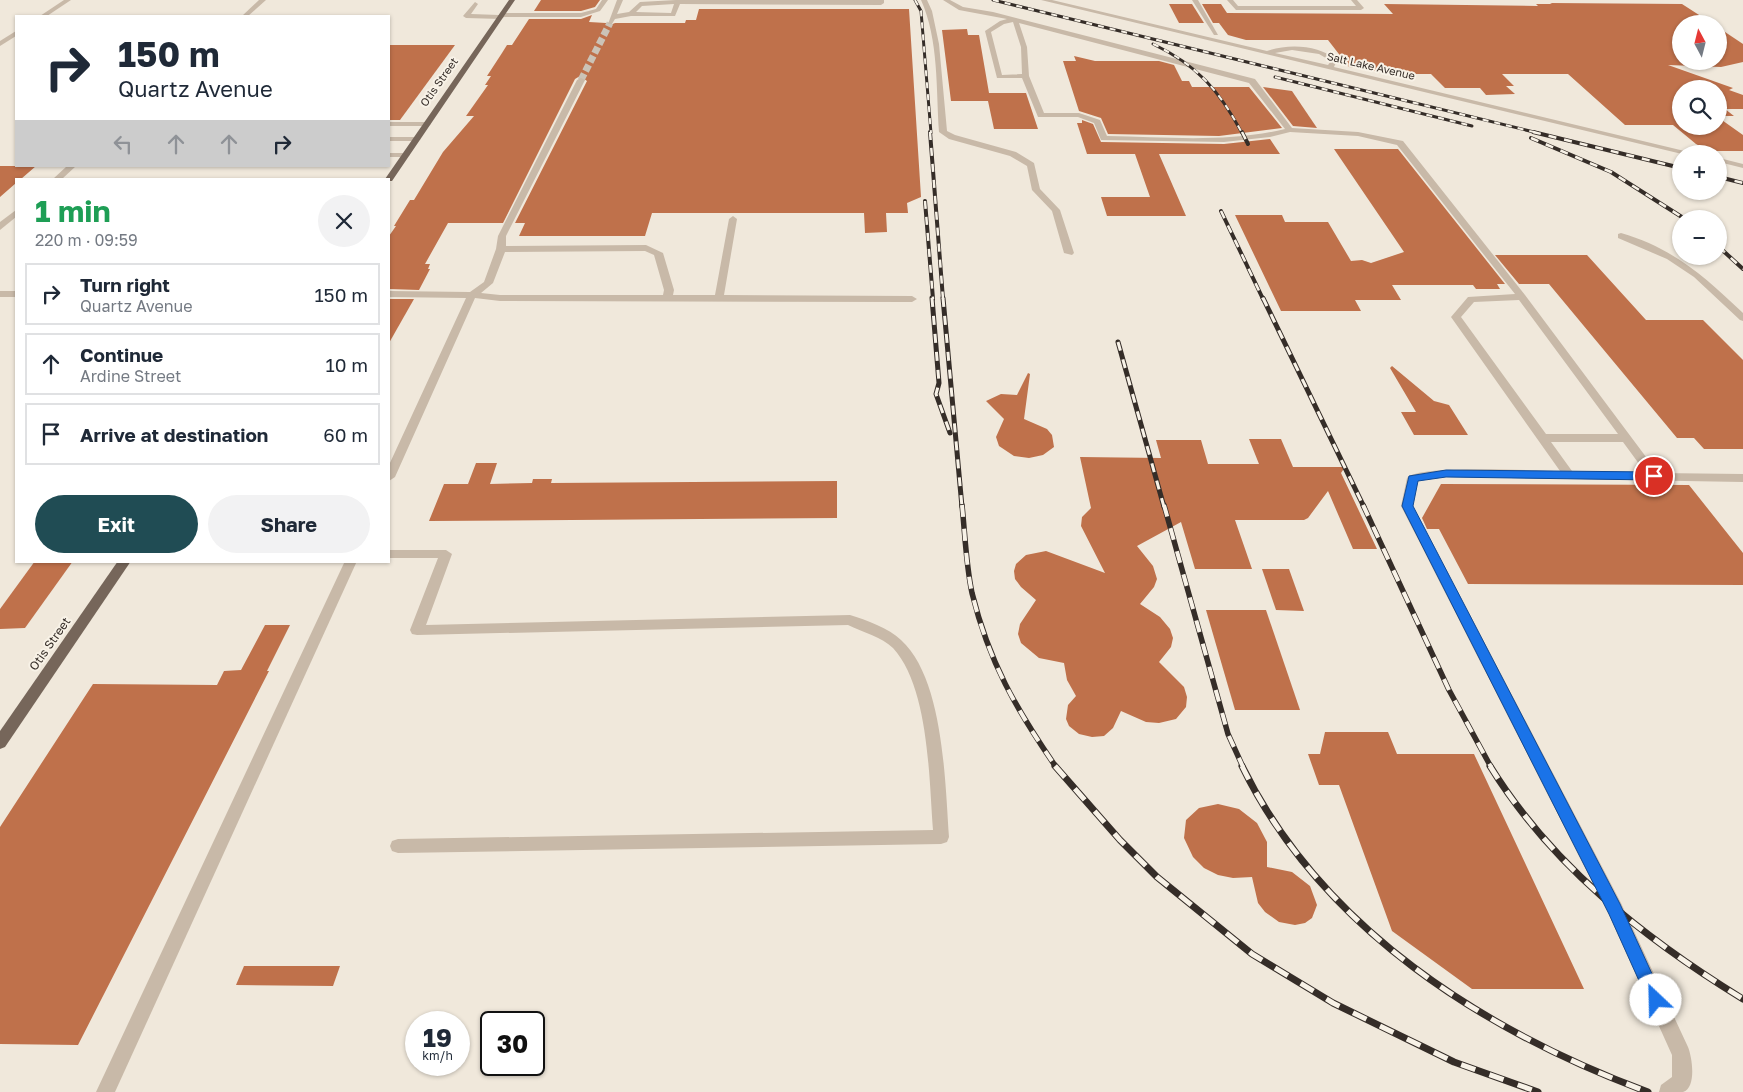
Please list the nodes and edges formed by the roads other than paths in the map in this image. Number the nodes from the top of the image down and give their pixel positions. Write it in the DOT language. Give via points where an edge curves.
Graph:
graph roads {
  1 [pos="68,0"];
  2 [pos="263,0"];
  3 [pos="512,0"];
  4 [pos="604,0"];
  5 [pos="620,0"];
  6 [pos="881,0"];
  7 [pos="924,0"];
  8 [pos="946,0"];
  9 [pos="1044,0"];
  10 [pos="1195,0"];
  11 [pos="1230,0"];
  12 [pos="1354,0"];
  13 [pos="678,1"];
  14 [pos="793,1"];
  15 [pos="475,4"];
  16 [pos="631,14"];
  17 [pos="44,15"];
  18 [pos="246,15"];
  19 [pos="501,16"];
  20 [pos="1014,20"];
  21 [pos="15,34"];
  22 [pos="1216,34"];
  23 [pos="0,44"];
  24 [pos="1268,53"];
  25 [pos="1330,68"];
  26 [pos="1025,76"];
  27 [pos="581,80"];
  28 [pos="390,124"];
  29 [pos="427,124"];
  30 [pos="1290,130"];
  31 [pos="390,138"];
  32 [pos="417,139"];
  33 [pos="1672,149"];
  34 [pos="390,155"];
  35 [pos="406,155"];
  36 [pos="1727,162"];
  37 [pos="1743,166"];
  38 [pos="71,167"];
  39 [pos="58,178"];
  40 [pos="390,178"];
  41 [pos="15,214"];
  42 [pos="733,219"];
  43 [pos="0,226"];
  44 [pos="1621,236"];
  45 [pos="501,249"];
  46 [pos="1069,253"];
  47 [pos="0,294"];
  48 [pos="15,294"];
  49 [pos="390,294"];
  50 [pos="472,295"];
  51 [pos="719,297"];
  52 [pos="1522,297"];
  53 [pos="667,298"];
  54 [pos="912,299"];
  55 [pos="1743,318"];
  56 [pos="1543,438"];
  57 [pos="1626,438"];
  58 [pos="390,475"];
  59 [pos="1569,475"];
  60 [pos="1654,476"];
  61 [pos="1743,478"];
  62 [pos="390,554"];
  63 [pos="125,563"];
  64 [pos="349,563"];
  65 [pos="0,743"];
  66 [pos="398,846"];
  67 [pos="1675,1087"];
  68 [pos="105,1092"];
  1 -- 17 [label="street"];
  2 -- 18 [label="street"];
  3 -- 19 [label="main road, Otis Street"];
  4 -- 19 [label="street" via="598,10 581,15"];
  5 -- 16 [label="street" via="611,20"];
  6 -- 14 [label="street" via="881,3"];
  7 -- 46 [label="street" via="929,6 933,24 943,132 1013,154 1031,166 1036,190 1056,210"];
  8 -- 20 [label="street" via="961,9"];
  9 -- 24 [label="street, Salt Lake Avenue"];
  10 -- 22 [label="street"];
  11 -- 12 [label="street" via="1236,8 1361,8"];
  13 -- 14 [label="street"];
  13 -- 16 [label="street" via="640,4"];
  13 -- 16 [label="street" via="673,15"];
  15 -- 19 [label="street" via="466,16"];
  19 -- 29 [label="main road, Otis Street"];
  20 -- 26 [label="street" via="1020,29"];
  20 -- 26 [label="street" via="1002,22 988,31 999,77"];
  20 -- 30 [label="street" via="1252,81"];
  21 -- 23 [label="street"];
  24 -- 25 [label="street, Salt Lake Avenue"];
  24 -- 25 [label="street" via="1286,48 1311,51 1334,58"];
  25 -- 33 [label="street, Salt Lake Avenue"];
  26 -- 30 [label="street" via="1041,115 1079,115 1097,122 1104,138 1214,138 1275,135"];
  27 -- 45 [label="street" via="502,236"];
  28 -- 29 [label="street"];
  29 -- 32 [label="main road, Otis Street"];
  30 -- 52 [label="street" via="1358,134 1400,143"];
  31 -- 32 [label="street"];
  32 -- 35 [label="main road, Otis Street"];
  34 -- 35 [label="street"];
  35 -- 40 [label="main road, Otis Street"];
  36 -- 37 [label="street"];
  38 -- 39 [label="street"];
  41 -- 43 [label="street"];
  42 -- 51 [label="street"];
  44 -- 55 [label="street" via="1670,257 1697,275"];
  45 -- 50 [label="street" via="488,283"];
  45 -- 53 [label="street" via="646,248 658,253 669,290"];
  47 -- 48 [label="street"];
  49 -- 50 [label="street"];
  50 -- 53 [label="street" via="500,298"];
  50 -- 58 [label="street"];
  51 -- 53 [label="street"];
  51 -- 54 [label="street"];
  52 -- 56 [label="street" via="1471,299 1456,317"];
  52 -- 57 [label="street"];
  56 -- 57 [label="street"];
  56 -- 59 [label="street"];
  57 -- 60 [label="street"];
  59 -- 60 [label="street"];
  59 -- 67 [label="street" via="1446,473 1413,478 1408,506 1615,909 1681,1054"];
  60 -- 61 [label="street"];
  62 -- 66 [label="street" via="446,554 416,630 850,620 897,644 915,674 931,726 941,837"];
  63 -- 65 [label="main road, Otis Street"];
  64 -- 68 [label="street"];
}
